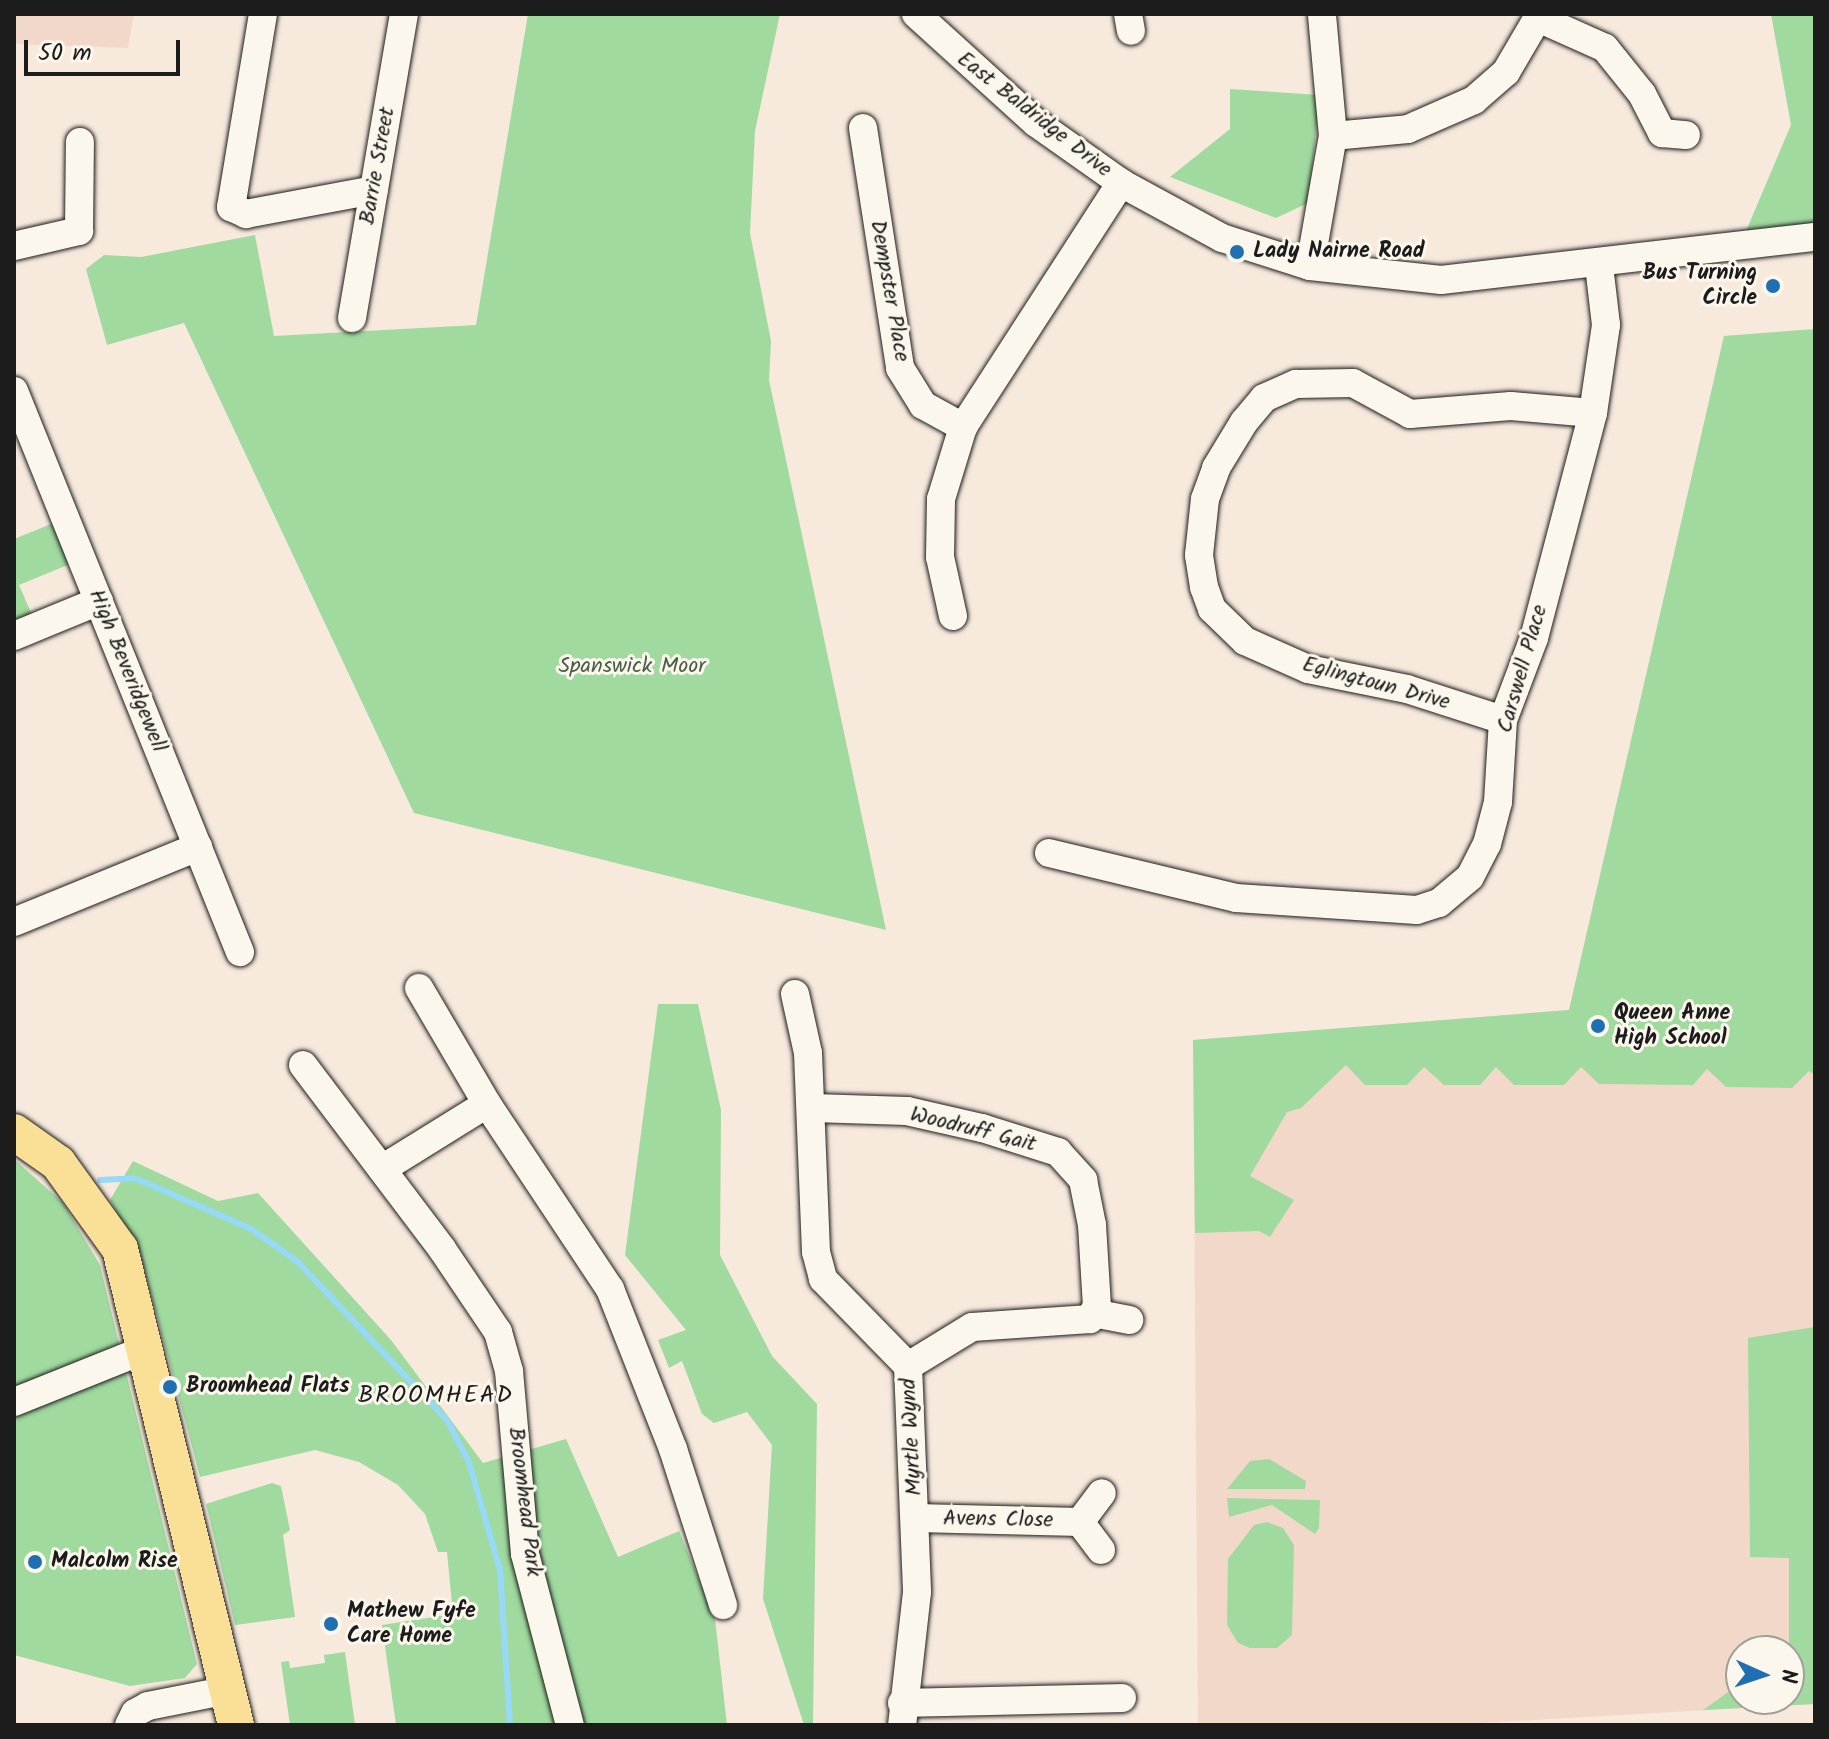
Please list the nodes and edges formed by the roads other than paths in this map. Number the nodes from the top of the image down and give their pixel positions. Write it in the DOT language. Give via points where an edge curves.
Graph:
graph roads {
  1 [pos="263,14"];
  2 [pos="404,14"];
  3 [pos="916,14"];
  4 [pos="1322,14"];
  5 [pos="1539,16"];
  6 [pos="863,128"];
  7 [pos="1333,136"];
  8 [pos="1664,138"];
  9 [pos="80,142"];
  10 [pos="1121,183"];
  11 [pos="374,190"];
  12 [pos="1815,237"];
  13 [pos="14,246"];
  14 [pos="1599,265"];
  15 [pos="1310,266"];
  16 [pos="352,318"];
  17 [pos="14,391"];
  18 [pos="1593,413"];
  19 [pos="963,427"];
  20 [pos="99,601"];
  21 [pos="953,616"];
  22 [pos="14,636"];
  23 [pos="1503,720"];
  24 [pos="198,847"];
  25 [pos="1049,853"];
  26 [pos="18,911"];
  27 [pos="240,952"];
  28 [pos="419,988"];
  29 [pos="795,994"];
  30 [pos="303,1065"];
  31 [pos="487,1104"];
  32 [pos="813,1108"];
  33 [pos="14,1132"];
  34 [pos="382,1169"];
  35 [pos="1093,1313"];
  36 [pos="1129,1320"];
  37 [pos="144,1350"];
  38 [pos="908,1366"];
  39 [pos="14,1402"];
  40 [pos="1102,1493"];
  41 [pos="916,1518"];
  42 [pos="1080,1522"];
  43 [pos="1101,1550"];
  44 [pos="723,1605"];
  45 [pos="229,1690"];
  46 [pos="1122,1698"];
  47 [pos="902,1714"];
  48 [pos="129,1725"];
  49 [pos="236,1725"];
  50 [pos="570,1725"];
  1 -- 11 [label="street" via="231,207 246,214"];
  2 -- 11 [label="street, Barrie Street"];
  3 -- 10 [label="street, East Baldridge Drive" via="1035,122"];
  4 -- 7 [label="street"];
  5 -- 7 [label="street" via="1506,72 1474,100 1408,129"];
  5 -- 8 [label="street" via="1605,48 1642,94"];
  6 -- 19 [label="street, Dempster Place" via="900,368 923,405"];
  7 -- 15 [label="street"];
  9 -- 13 [label="street" via="79,231"];
  10 -- 15 [label="street, East Baldridge Drive" via="1222,238"];
  10 -- 19 [label="street"];
  11 -- 16 [label="street, Barrie Street"];
  12 -- 14 [label="street, East Baldridge Drive"];
  14 -- 15 [label="street, East Baldridge Drive" via="1441,280"];
  14 -- 18 [label="street, Carswell Place" via="1606,325"];
  17 -- 20 [label="street, High Beveridgewell"];
  18 -- 23 [label="street, Carswell Place" via="1534,638"];
  18 -- 23 [label="street, Eglingtoun Drive" via="1511,406 1410,414 1353,383 1296,384 1264,398 1244,422 1216,468 1205,499 1199,555 1204,587 1212,609 1245,641 1308,669 1407,689"];
  19 -- 21 [label="street" via="941,499 940,557"];
  20 -- 22 [label="street"];
  20 -- 24 [label="street, High Beveridgewell"];
  23 -- 25 [label="street, Carswell Place" via="1498,802 1487,844 1455,893 1417,910 1236,898"];
  24 -- 26 [label="street"];
  24 -- 27 [label="street, High Beveridgewell"];
  28 -- 31 [label="street"];
  29 -- 32 [label="street, Myrtle Wynd"];
  30 -- 34 [label="street, Broomhead Park"];
  31 -- 34 [label="street"];
  31 -- 44 [label="street" via="610,1289 673,1449"];
  32 -- 35 [label="street, Woodruff Gait" via="907,1111 1058,1152 1083,1180 1092,1225"];
  32 -- 38 [label="street, Myrtle Wynd" via="816,1252 823,1279"];
  33 -- 37 [label="main road" via="58,1163 120,1249"];
  34 -- 50 [label="street, Broomhead Park" via="498,1332 509,1371 525,1554"];
  35 -- 36 [label="street"];
  35 -- 38 [label="street" via="1078,1322 1000,1321 972,1327"];
  37 -- 39 [label="street"];
  37 -- 45 [label="main road"];
  38 -- 41 [label="street, Myrtle Wynd"];
  40 -- 42 [label="street, Avens Close"];
  41 -- 42 [label="street, Avens Close"];
  41 -- 47 [label="street, Myrtle Wynd" via="917,1592"];
  42 -- 43 [label="street, Avens Close"];
  45 -- 48 [label="street" via="148,1706 135,1713"];
  45 -- 49 [label="main road"];
  46 -- 47 [label="street"];
}
